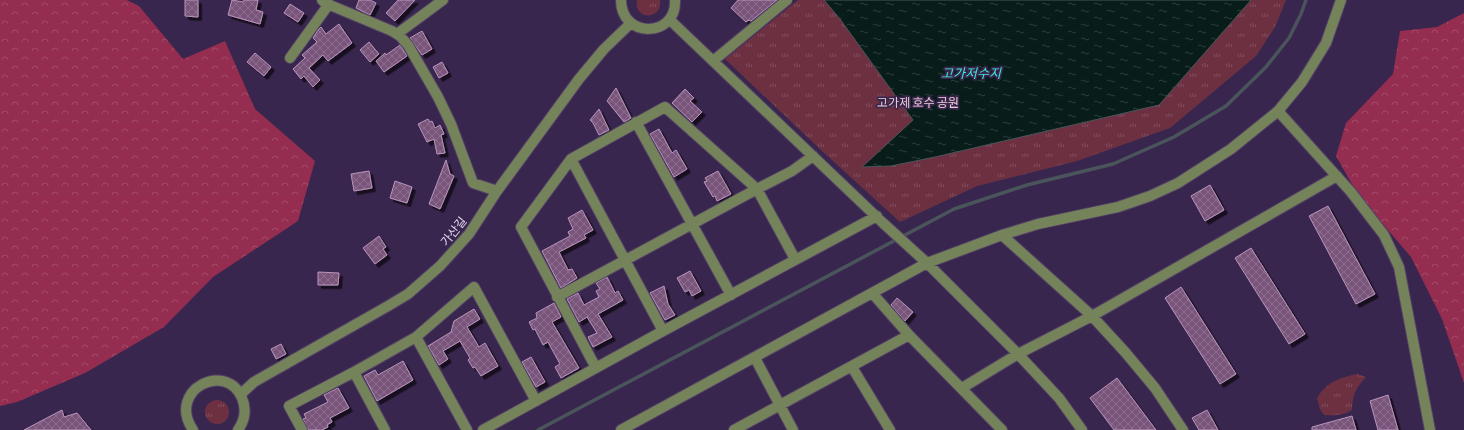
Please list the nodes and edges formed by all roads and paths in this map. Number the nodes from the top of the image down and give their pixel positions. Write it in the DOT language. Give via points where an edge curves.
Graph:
graph roads {
  1 [pos="443,0"];
  2 [pos="621,0"];
  3 [pos="676,0"];
  4 [pos="787,0"];
  5 [pos="1341,0"];
  6 [pos="331,3"];
  7 [pos="670,20"];
  8 [pos="631,24"];
  9 [pos="398,34"];
  10 [pos="290,58"];
  11 [pos="713,61"];
  12 [pos="1278,111"];
  13 [pos="636,122"];
  14 [pos="813,156"];
  15 [pos="571,159"];
  16 [pos="1336,176"];
  17 [pos="757,189"];
  18 [pos="497,191"];
  19 [pos="880,219"];
  20 [pos="693,223"];
  21 [pos="1002,235"];
  22 [pos="795,259"];
  23 [pos="625,260"];
  24 [pos="927,263"];
  25 [pos="873,294"];
  26 [pos="731,295"];
  27 [pos="557,297"];
  28 [pos="1092,316"];
  29 [pos="663,331"];
  30 [pos="909,335"];
  31 [pos="416,337"];
  32 [pos="1018,354"];
  33 [pos="755,358"];
  34 [pos="852,367"];
  35 [pos="596,368"];
  36 [pos="354,372"];
  37 [pos="962,388"];
  38 [pos="241,394"];
  39 [pos="536,401"];
  40 [pos="780,406"];
  41 [pos="193,430"];
  42 [pos="238,430"];
  43 [pos="302,430"];
  44 [pos="385,430"];
  45 [pos="467,430"];
  46 [pos="483,430"];
  47 [pos="621,430"];
  48 [pos="736,430"];
  49 [pos="793,430"];
  50 [pos="890,430"];
  51 [pos="1002,430"];
  52 [pos="1082,430"];
  53 [pos="1183,430"];
  54 [pos="1430,430"];
  1 -- 9 [label="street"];
  2 -- 8 [label="street" via="622,10"];
  3 -- 7 [label="street"];
  4 -- 11 [label="street"];
  5 -- 12 [label="street" via="1326,43 1302,82"];
  6 -- 9 [label="street"];
  6 -- 10 [label="street"];
  7 -- 8 [label="street" via="656,29 647,30"];
  7 -- 11 [label="street"];
  8 -- 18 [label="street, 가산길" via="604,49 579,79"];
  9 -- 18 [label="street" via="408,45 438,97 473,183"];
  11 -- 14 [label="street"];
  12 -- 16 [label="street"];
  12 -- 21 [label="street" via="1231,149 1178,183 1150,196 1118,207 1038,224"];
  13 -- 15 [label="street"];
  13 -- 17 [label="street" via="665,106"];
  13 -- 20 [label="street"];
  14 -- 17 [label="street" via="792,171"];
  14 -- 19 [label="street"];
  15 -- 23 [label="street"];
  15 -- 27 [label="street" via="521,227"];
  16 -- 28 [label="street"];
  16 -- 54 [label="street" via="1384,235 1399,267"];
  17 -- 20 [label="street"];
  17 -- 22 [label="street"];
  18 -- 38 [label="street, 가산길" via="469,234 440,266 408,294 254,382"];
  19 -- 22 [label="street"];
  19 -- 24 [label="street"];
  20 -- 23 [label="street"];
  20 -- 26 [label="street"];
  21 -- 24 [label="street"];
  21 -- 28 [label="street"];
  22 -- 26 [label="street"];
  23 -- 27 [label="street"];
  23 -- 29 [label="street"];
  24 -- 25 [label="street"];
  24 -- 32 [label="street"];
  25 -- 30 [label="street"];
  25 -- 33 [label="street"];
  26 -- 29 [label="street"];
  27 -- 35 [label="street"];
  28 -- 32 [label="street"];
  28 -- 53 [label="street" via="1154,388"];
  29 -- 35 [label="street"];
  30 -- 34 [label="street"];
  30 -- 37 [label="street"];
  31 -- 36 [label="street"];
  31 -- 39 [label="street" via="474,287"];
  31 -- 45 [label="street"];
  32 -- 37 [label="street"];
  32 -- 52 [label="street" via="1060,398"];
  33 -- 40 [label="street"];
  33 -- 47 [label="street"];
  34 -- 40 [label="street"];
  34 -- 50 [label="street"];
  35 -- 39 [label="street"];
  36 -- 43 [label="street" via="289,406"];
  36 -- 44 [label="street"];
  37 -- 51 [label="street"];
  38 -- 41 [label="street" via="226,382 216,380 198,386 187,402 186,412"];
  38 -- 42 [label="street" via="246,413"];
  39 -- 46 [label="street"];
  40 -- 48 [label="street"];
  40 -- 49 [label="street"];
}
